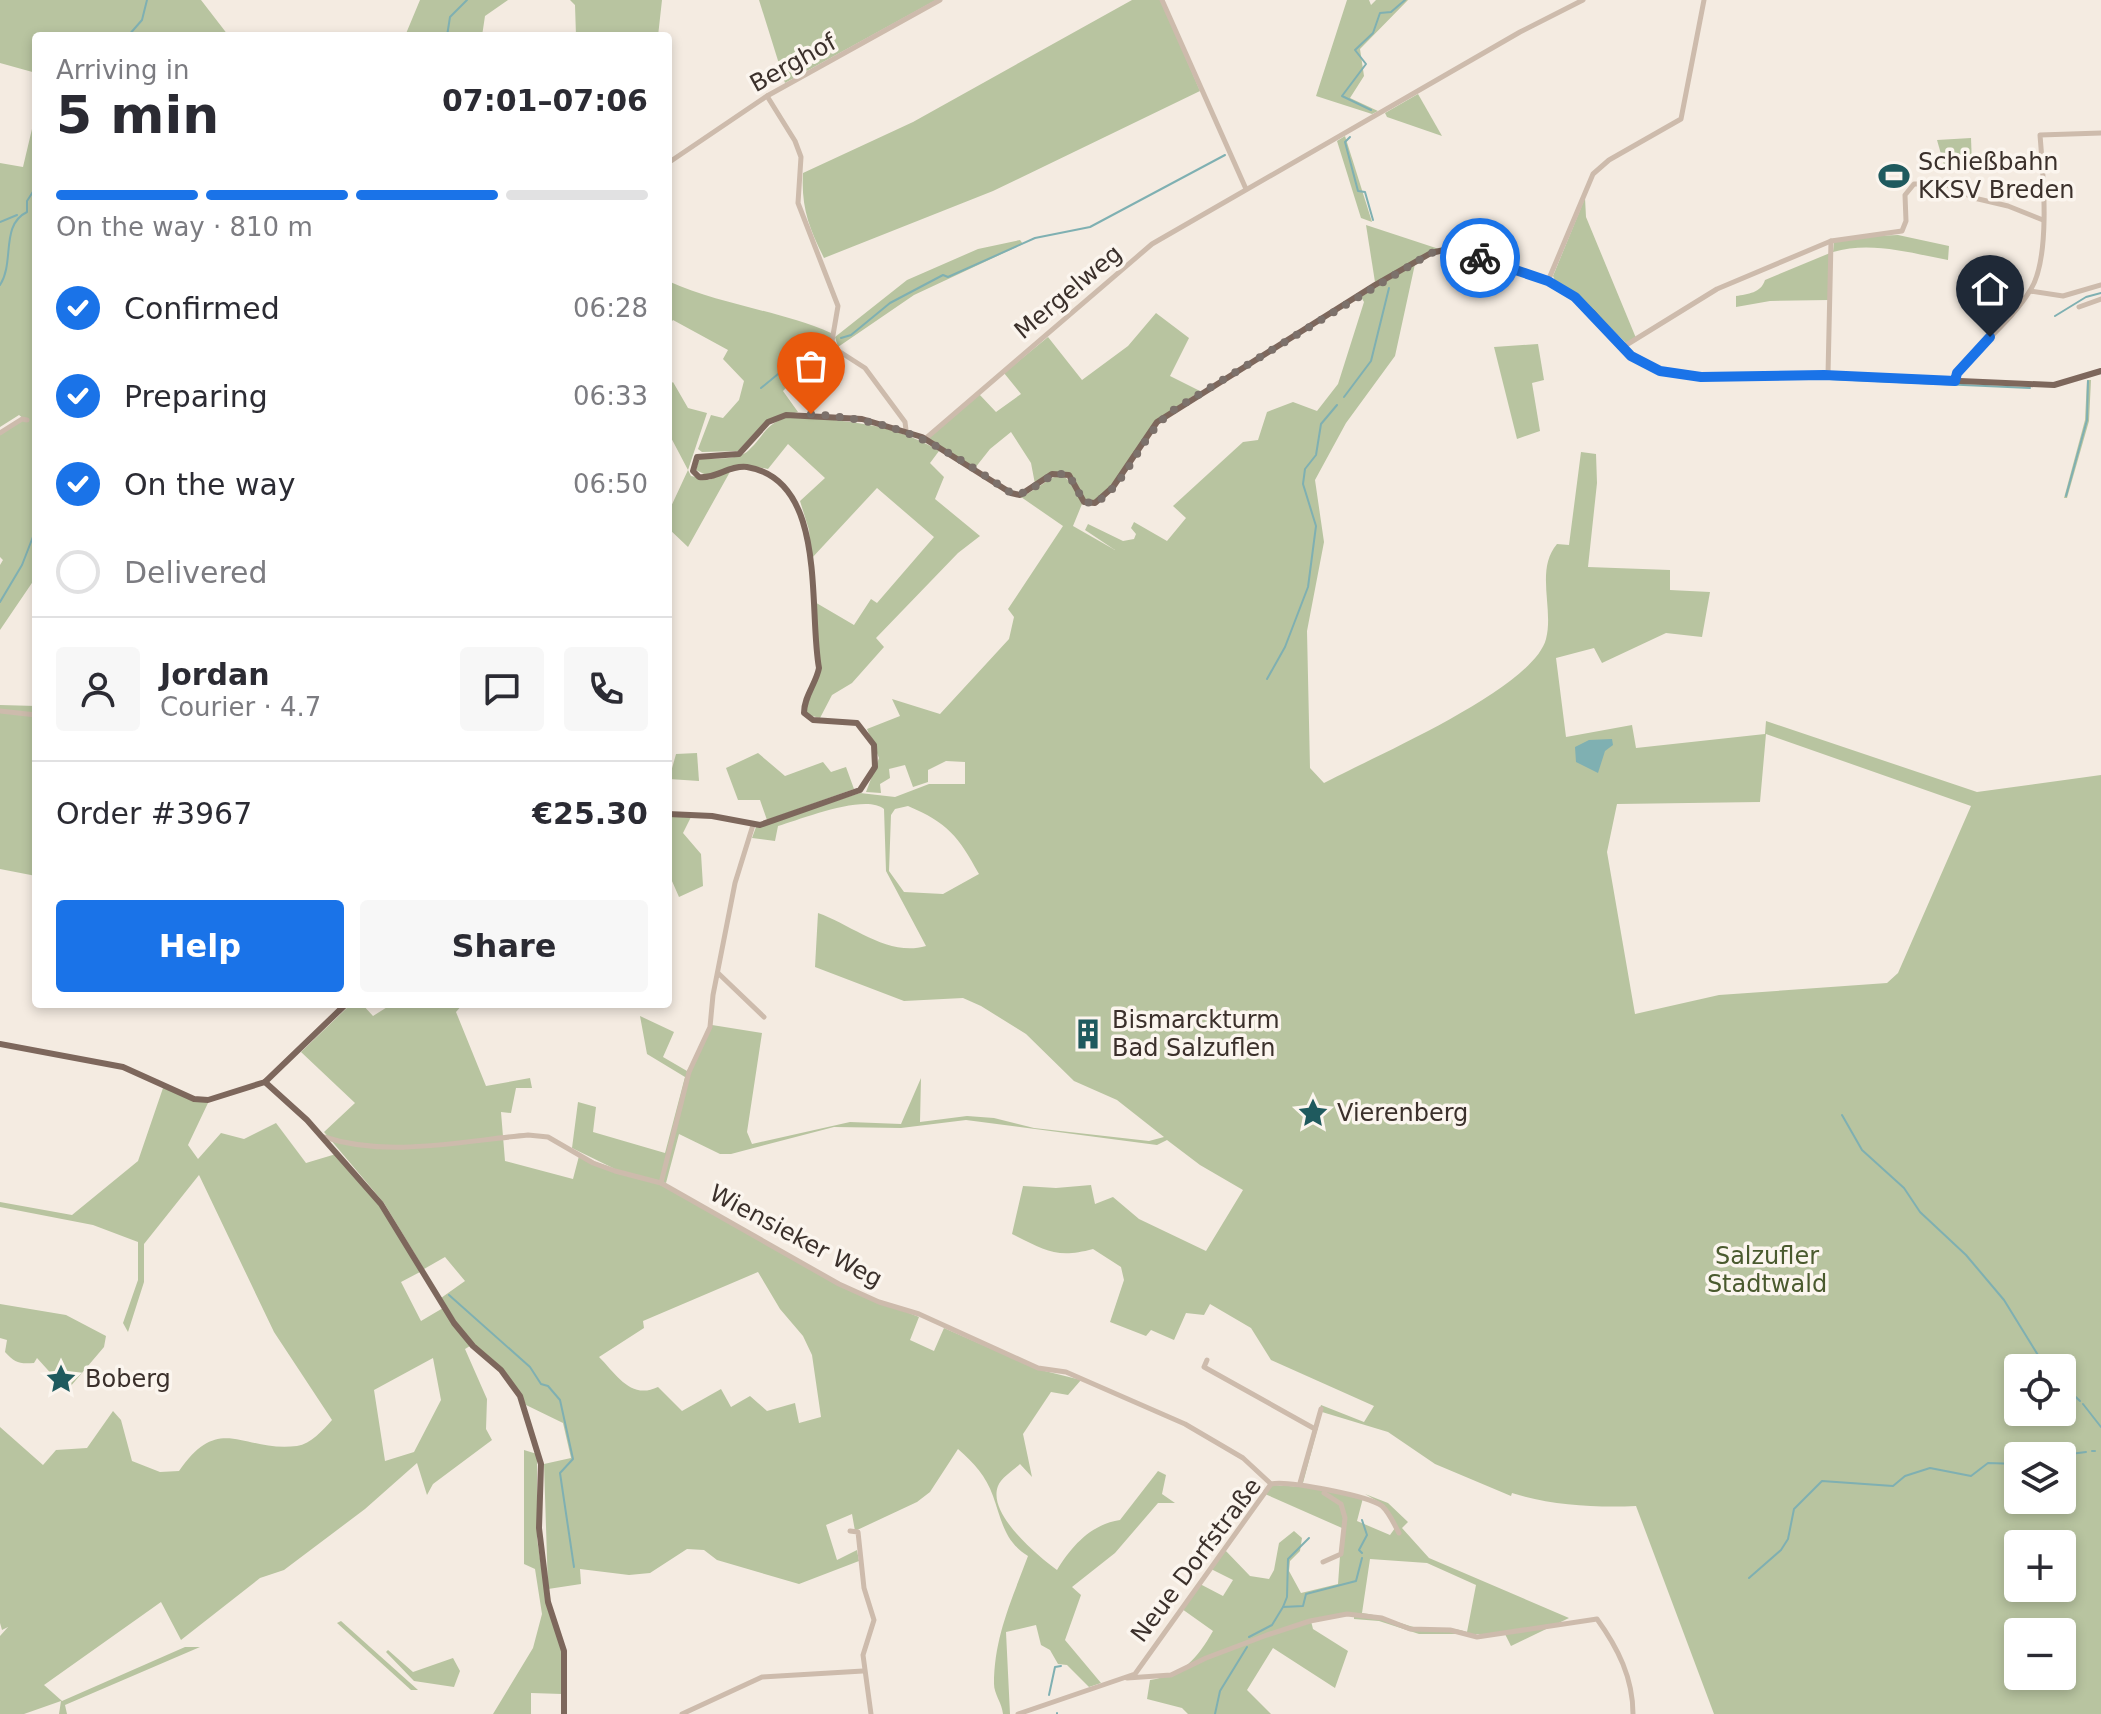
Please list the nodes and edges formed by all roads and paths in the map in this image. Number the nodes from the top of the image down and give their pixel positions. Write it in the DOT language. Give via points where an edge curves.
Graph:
graph roads {
  1 [pos="940,0"];
  2 [pos="1162,0"];
  3 [pos="1583,0"];
  4 [pos="1704,0"];
  5 [pos="767,96"];
  6 [pos="2101,133"];
  7 [pos="672,160"];
  8 [pos="1246,189"];
  9 [pos="2043,220"];
  10 [pos="1831,241"];
  11 [pos="1548,281"];
  12 [pos="2101,285"];
  13 [pos="2030,291"];
  14 [pos="2101,299"];
  15 [pos="2079,307"];
  16 [pos="1623,347"];
  17 [pos="2101,371"];
  18 [pos="1828,375"];
  19 [pos="1955,381"];
  20 [pos="27,420"];
  21 [pos="906,430"];
  22 [pos="0,433"];
  23 [pos="925,439"];
  24 [pos="0,711"];
  25 [pos="32,715"];
  26 [pos="672,814"];
  27 [pos="753,825"];
  28 [pos="717,972"];
  29 [pos="342,1008"];
  30 [pos="764,1017"];
  31 [pos="0,1044"];
  32 [pos="265,1082"];
  33 [pos="324,1137"];
  34 [pos="661,1183"];
  35 [pos="1207,1360"];
  36 [pos="1321,1409"];
  37 [pos="1315,1429"];
  38 [pos="1300,1483"];
  39 [pos="1271,1484"];
  40 [pos="1323,1492"];
  41 [pos="850,1531"];
  42 [pos="1399,1533"];
  43 [pos="1323,1562"];
  44 [pos="863,1671"];
  45 [pos="1127,1678"];
  46 [pos="564,1714"];
  47 [pos="682,1714"];
  48 [pos="871,1714"];
  49 [pos="1018,1714"];
  50 [pos="1633,1714"];
  1 -- 5 [label="street, Berghof"];
  2 -- 8 [label="street"];
  3 -- 8 [label="street, Mergelweg"];
  4 -- 11 [label="street" via="1681,119 1593,174"];
  5 -- 7 [label="street, Berghof"];
  5 -- 21 [label="street" via="801,157 798,203 838,306 832,341 865,368"];
  6 -- 9 [label="street" via="2040,135"];
  8 -- 23 [label="street, Mergelweg" via="1152,244"];
  9 -- 10 [label="street" via="1945,184 1924,182 1906,190 1902,231"];
  9 -- 13 [label="street" via="2039,267"];
  10 -- 16 [label="street" via="1717,289"];
  10 -- 18 [label="street"];
  11 -- 16 [label="main road" via="1575,297"];
  11 -- 23 [label="main road" via="1457,251 1431,253 1157,422 1113,487 1095,503 1084,502 1073,479 1062,473 1052,474 1028,492 1011,493"];
  12 -- 13 [label="street" via="2063,296"];
  13 -- 19 [label="street"];
  14 -- 15 [label="street"];
  16 -- 18 [label="main road" via="1651,368 1687,376"];
  17 -- 19 [label="main road" via="2054,385"];
  18 -- 19 [label="main road"];
  20 -- 22 [label="street"];
  21 -- 23 [label="main road"];
  21 -- 27 [label="main road" via="862,419 786,415 768,422 739,454 703,454 693,463 699,477 743,467 767,474 795,499 806,531 819,668 804,713 813,720 857,723 869,735 876,758 867,783 853,793"];
  24 -- 25 [label="street"];
  26 -- 27 [label="main road"];
  27 -- 28 [label="street"];
  28 -- 30 [label="street"];
  28 -- 34 [label="street" via="710,1027 689,1072"];
  29 -- 32 [label="main road"];
  31 -- 32 [label="main road" via="123,1067 194,1099 223,1097"];
  32 -- 33 [label="main road"];
  33 -- 34 [label="street, Wiensieker Weg" via="388,1147 536,1135 593,1163"];
  33 -- 46 [label="main road" via="381,1204 464,1337 501,1370 524,1405 541,1464 539,1528 548,1602 564,1651"];
  34 -- 39 [label="street, Wiensieker Weg" via="839,1284 1185,1424 1243,1458"];
  35 -- 37 [label="street" via="1204,1367"];
  36 -- 37 [label="street"];
  37 -- 38 [label="street"];
  38 -- 39 [label="street, Neue Dorfstraße"];
  38 -- 40 [label="street, Neue Dorfstraße"];
  39 -- 45 [label="street, Neue Dorfstraße" via="1135,1674"];
  40 -- 42 [label="street, Neue Dorfstraße" via="1373,1501"];
  40 -- 43 [label="street" via="1341,1504 1345,1518 1341,1554"];
  41 -- 44 [label="street" via="858,1532 864,1588 874,1620"];
  44 -- 47 [label="street" via="762,1677"];
  44 -- 48 [label="street"];
  45 -- 49 [label="street"];
  45 -- 50 [label="street" via="1171,1675 1267,1635 1347,1614 1477,1637 1597,1619 1626,1669"];
}
